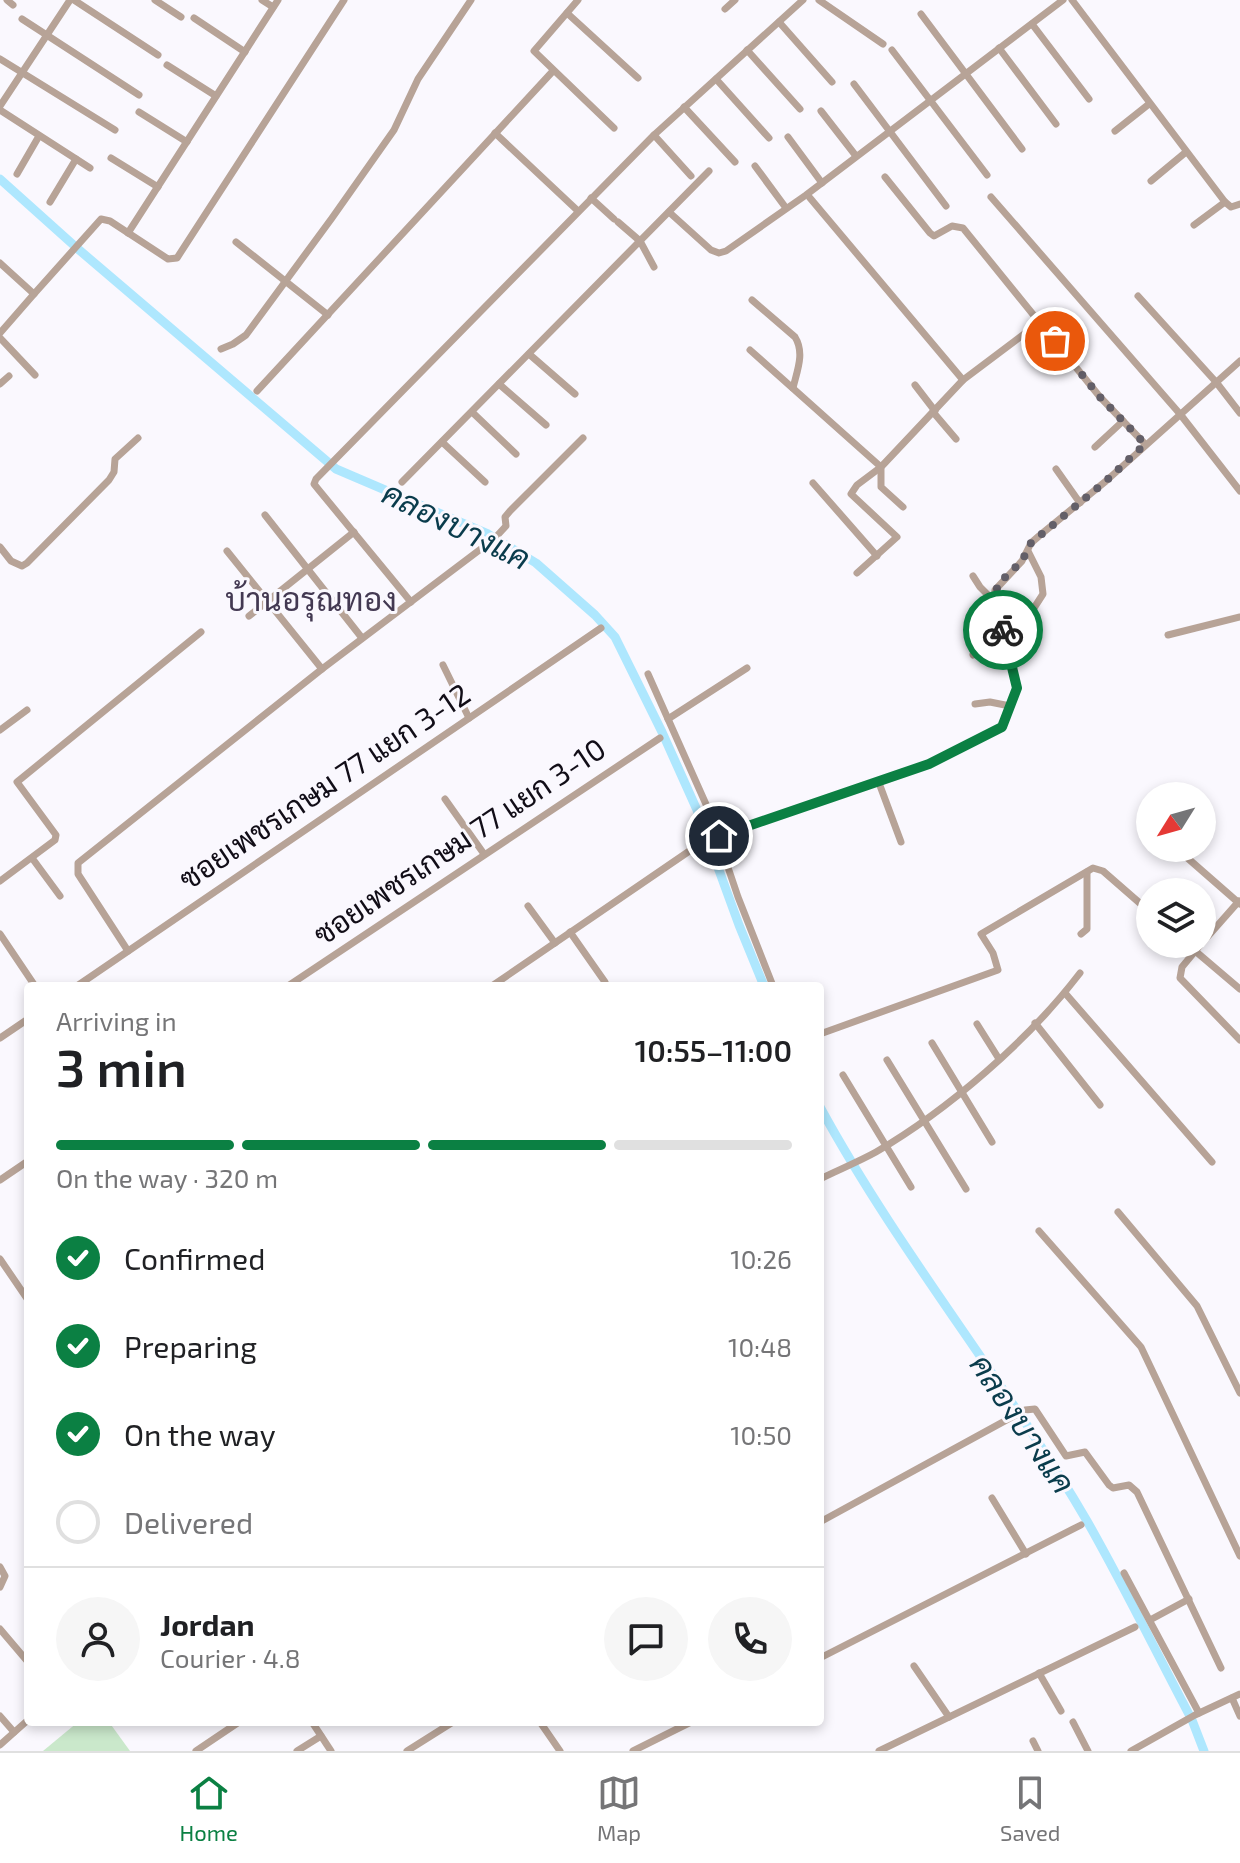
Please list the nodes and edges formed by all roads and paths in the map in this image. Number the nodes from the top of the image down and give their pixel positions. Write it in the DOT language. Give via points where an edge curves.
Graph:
graph roads {
  1 [pos="72,0"];
  2 [pos="155,0"];
  3 [pos="262,0"];
  4 [pos="344,0"];
  5 [pos="471,0"];
  6 [pos="578,0"];
  7 [pos="735,0"];
  8 [pos="803,0"];
  9 [pos="819,0"];
  10 [pos="1063,0"];
  11 [pos="1072,0"];
  12 [pos="275,4"];
  13 [pos="725,9"];
  14 [pos="567,13"];
  15 [pos="921,14"];
  16 [pos="181,17"];
  17 [pos="194,18"];
  18 [pos="22,19"];
  19 [pos="779,22"];
  20 [pos="1032,24"];
  21 [pos="46,36"];
  22 [pos="883,44"];
  23 [pos="999,48"];
  24 [pos="747,50"];
  25 [pos="892,50"];
  26 [pos="245,52"];
  27 [pos="158,55"];
  28 [pos="0,59"];
  29 [pos="167,65"];
  30 [pos="553,71"];
  31 [pos="23,73"];
  32 [pos="966,73"];
  33 [pos="638,78"];
  34 [pos="716,79"];
  35 [pos="832,82"];
  36 [pos="854,84"];
  37 [pos="139,95"];
  38 [pos="216,96"];
  39 [pos="1089,99"];
  40 [pos="930,101"];
  41 [pos="1149,104"];
  42 [pos="684,107"];
  43 [pos="0,108"];
  44 [pos="800,109"];
  45 [pos="821,111"];
  46 [pos="139,112"];
  47 [pos="1056,124"];
  48 [pos="614,128"];
  49 [pos="115,130"];
  50 [pos="890,131"];
  51 [pos="1115,131"];
  52 [pos="495,133"];
  53 [pos="654,135"];
  54 [pos="39,136"];
  55 [pos="788,137"];
  56 [pos="769,138"];
  57 [pos="187,142"];
  58 [pos="1022,149"];
  59 [pos="1186,152"];
  60 [pos="856,156"];
  61 [pos="111,158"];
  62 [pos="76,159"];
  63 [pos="735,162"];
  64 [pos="755,166"];
  65 [pos="90,168"];
  66 [pos="709,171"];
  67 [pos="17,174"];
  68 [pos="987,175"];
  69 [pos="691,176"];
  70 [pos="885,177"];
  71 [pos="1151,181"];
  72 [pos="822,183"];
  73 [pos="158,187"];
  74 [pos="991,197"];
  75 [pos="591,198"];
  76 [pos="810,198"];
  77 [pos="50,202"];
  78 [pos="1225,202"];
  79 [pos="1240,204"];
  80 [pos="946,206"];
  81 [pos="786,208"];
  82 [pos="578,211"];
  83 [pos="669,212"];
  84 [pos="1194,225"];
  85 [pos="128,233"];
  86 [pos="640,241"];
  87 [pos="236,242"];
  88 [pos="0,263"];
  89 [pos="654,267"];
  90 [pos="285,282"];
  91 [pos="34,294"];
  92 [pos="1138,296"];
  93 [pos="752,300"];
  94 [pos="328,315"];
  95 [pos="1040,322"];
  96 [pos="0,335"];
  97 [pos="221,349"];
  98 [pos="750,350"];
  99 [pos="529,354"];
  100 [pos="1240,361"];
  101 [pos="35,375"];
  102 [pos="9,376"];
  103 [pos="963,380"];
  104 [pos="1216,382"];
  105 [pos="0,384"];
  106 [pos="499,384"];
  107 [pos="915,385"];
  108 [pos="793,388"];
  109 [pos="257,391"];
  110 [pos="575,394"];
  111 [pos="472,412"];
  112 [pos="934,412"];
  113 [pos="1240,413"];
  114 [pos="1180,414"];
  115 [pos="1123,421"];
  116 [pos="546,425"];
  117 [pos="138,438"];
  118 [pos="583,438"];
  119 [pos="956,439"];
  120 [pos="442,442"];
  121 [pos="1145,444"];
  122 [pos="1095,447"];
  123 [pos="516,454"];
  124 [pos="881,467"];
  125 [pos="1056,469"];
  126 [pos="402,482"];
  127 [pos="485,482"];
  128 [pos="813,483"];
  129 [pos="1240,491"];
  130 [pos="1080,503"];
  131 [pos="903,507"];
  132 [pos="265,515"];
  133 [pos="354,532"];
  134 [pos="0,547"];
  135 [pos="227,551"];
  136 [pos="1028,551"];
  137 [pos="877,556"];
  138 [pos="308,569"];
  139 [pos="857,573"];
  140 [pos="973,576"];
  141 [pos="267,601"];
  142 [pos="994,601"];
  143 [pos="411,602"];
  144 [pos="249,616"];
  145 [pos="1240,617"];
  146 [pos="601,628"];
  147 [pos="201,632"];
  148 [pos="1168,635"];
  149 [pos="362,638"];
  150 [pos="1005,638"];
  151 [pos="973,655"];
  152 [pos="443,665"];
  153 [pos="747,668"];
  154 [pos="322,669"];
  155 [pos="648,674"];
  156 [pos="975,704"];
  157 [pos="1010,706"];
  158 [pos="27,710"];
  159 [pos="469,718"];
  160 [pos="668,719"];
  161 [pos="0,730"];
  162 [pos="660,738"];
  163 [pos="879,783"];
  164 [pos="445,799"];
  165 [pos="719,836"];
  166 [pos="901,842"];
  167 [pos="484,854"];
  168 [pos="32,858"];
  169 [pos="1192,862"];
  170 [pos="1087,872"];
  171 [pos="0,881"];
  172 [pos="60,896"];
  173 [pos="1136,900"];
  174 [pos="1239,902"];
  175 [pos="528,906"];
  176 [pos="1216,927"];
  177 [pos="570,932"];
  178 [pos="0,934"];
  179 [pos="1081,934"];
  180 [pos="555,943"];
  181 [pos="128,951"];
  182 [pos="1189,958"];
  183 [pos="1210,958"];
  184 [pos="1080,973"];
  185 [pos="32,982"];
  186 [pos="83,982"];
  187 [pos="294,982"];
  188 [pos="498,982"];
  189 [pos="605,982"];
  190 [pos="771,982"];
  191 [pos="1240,989"];
  192 [pos="1065,993"];
  193 [pos="24,1022"];
  194 [pos="1035,1023"];
  195 [pos="977,1024"];
  196 [pos="824,1033"];
  197 [pos="0,1038"];
  198 [pos="1240,1040"];
  199 [pos="932,1043"];
  200 [pos="999,1059"];
  201 [pos="887,1060"];
  202 [pos="843,1075"];
  203 [pos="962,1093"];
  204 [pos="1100,1105"];
  205 [pos="923,1120"];
  206 [pos="992,1142"];
  207 [pos="886,1145"];
  208 [pos="1212,1162"];
  209 [pos="24,1164"];
  210 [pos="824,1177"];
  211 [pos="0,1180"];
  212 [pos="911,1187"];
  213 [pos="966,1189"];
  214 [pos="1118,1212"];
  215 [pos="1039,1231"];
  216 [pos="0,1259"];
  217 [pos="24,1294"];
  218 [pos="1240,1393"];
  219 [pos="992,1498"];
  220 [pos="824,1520"];
  221 [pos="1081,1525"];
  222 [pos="1026,1554"];
  223 [pos="1240,1556"];
  224 [pos="0,1567"];
  225 [pos="1124,1573"];
  226 [pos="0,1587"];
  227 [pos="1189,1599"];
  228 [pos="1150,1620"];
  229 [pos="1135,1627"];
  230 [pos="0,1629"];
  231 [pos="824,1656"];
  232 [pos="24,1657"];
  233 [pos="914,1666"];
  234 [pos="1221,1668"];
  235 [pos="1039,1673"];
  236 [pos="1236,1696"];
  237 [pos="1061,1711"];
  238 [pos="1199,1713"];
  239 [pos="0,1716"];
  240 [pos="1240,1716"];
  241 [pos="949,1717"];
  242 [pos="1073,1722"];
  243 [pos="24,1723"];
  244 [pos="233,1726"];
  245 [pos="315,1726"];
  246 [pos="447,1726"];
  247 [pos="543,1726"];
  248 [pos="683,1726"];
  249 [pos="14,1732"];
  250 [pos="321,1736"];
  251 [pos="1033,1741"];
  252 [pos="0,1745"];
  253 [pos="196,1751"];
  254 [pos="297,1751"];
  255 [pos="331,1751"];
  256 [pos="407,1751"];
  257 [pos="560,1751"];
  258 [pos="633,1751"];
  259 [pos="879,1751"];
  260 [pos="1038,1751"];
  261 [pos="1088,1751"];
  262 [pos="1131,1751"];
  1 -- 21 [label="street"];
  1 -- 27 [label="street"];
  2 -- 16 [label="street"];
  3 -- 12 [label="street"];
  4 -- 85 [label="street" via="177,258 168,259"];
  5 -- 90 [label="street" via="418,79 394,130"];
  6 -- 14 [label="street"];
  7 -- 13 [label="street"];
  8 -- 19 [label="street"];
  9 -- 22 [label="street"];
  10 -- 20 [label="street"];
  11 -- 41 [label="street"];
  12 -- 26 [label="street"];
  14 -- 30 [label="street" via="535,48"];
  14 -- 33 [label="street"];
  15 -- 32 [label="street"];
  17 -- 26 [label="street"];
  18 -- 21 [label="street"];
  19 -- 24 [label="street"];
  19 -- 35 [label="street"];
  20 -- 23 [label="street"];
  20 -- 39 [label="street"];
  21 -- 31 [label="street"];
  21 -- 37 [label="street"];
  23 -- 32 [label="street"];
  23 -- 47 [label="street"];
  24 -- 34 [label="street"];
  24 -- 44 [label="street"];
  25 -- 40 [label="street"];
  26 -- 38 [label="street"];
  28 -- 31 [label="street"];
  29 -- 38 [label="street"];
  30 -- 48 [label="street"];
  30 -- 52 [label="street"];
  31 -- 43 [label="street"];
  31 -- 49 [label="street"];
  32 -- 40 [label="street"];
  32 -- 58 [label="street"];
  34 -- 42 [label="street"];
  34 -- 56 [label="street"];
  36 -- 50 [label="street"];
  38 -- 57 [label="street"];
  40 -- 50 [label="street"];
  40 -- 68 [label="street"];
  41 -- 51 [label="street"];
  41 -- 59 [label="street"];
  42 -- 53 [label="street"];
  42 -- 63 [label="street"];
  43 -- 54 [label="street"];
  45 -- 60 [label="street"];
  46 -- 57 [label="street"];
  50 -- 60 [label="street"];
  50 -- 80 [label="street"];
  52 -- 82 [label="street"];
  52 -- 94 [label="street"];
  53 -- 69 [label="street"];
  53 -- 75 [label="street"];
  54 -- 62 [label="street"];
  54 -- 67 [label="street"];
  55 -- 72 [label="street"];
  57 -- 73 [label="street"];
  59 -- 71 [label="street"];
  59 -- 78 [label="street"];
  60 -- 72 [label="street"];
  61 -- 73 [label="street"];
  62 -- 65 [label="street"];
  62 -- 77 [label="street"];
  64 -- 81 [label="street"];
  66 -- 83 [label="street"];
  70 -- 95 [label="street" via="934,236 952,226 963,228"];
  72 -- 81 [label="street"];
  73 -- 85 [label="street"];
  74 -- 114 [label="street"];
  75 -- 82 [label="street"];
  75 -- 86 [label="street"];
  76 -- 103 [label="street"];
  78 -- 79 [label="street" via="1231,207"];
  78 -- 84 [label="street"];
  81 -- 83 [label="street" via="719,253"];
  82 -- 133 [label="street" via="316,479 314,484"];
  83 -- 86 [label="street"];
  85 -- 91 [label="street" via="101,219"];
  86 -- 89 [label="street"];
  86 -- 99 [label="street"];
  87 -- 90 [label="street"];
  88 -- 91 [label="street"];
  90 -- 94 [label="street"];
  90 -- 97 [label="street" via="246,335"];
  91 -- 96 [label="street"];
  92 -- 104 [label="street"];
  93 -- 108 [label="street" via="800,344"];
  94 -- 109 [label="street"];
  95 -- 103 [label="street"];
  95 -- 115 [label="street"];
  96 -- 101 [label="street"];
  98 -- 108 [label="street"];
  99 -- 106 [label="street"];
  99 -- 110 [label="street"];
  100 -- 104 [label="street"];
  102 -- 105 [label="street"];
  103 -- 112 [label="street"];
  104 -- 113 [label="street"];
  104 -- 114 [label="street"];
  106 -- 111 [label="street"];
  106 -- 116 [label="street"];
  107 -- 112 [label="street"];
  108 -- 124 [label="street"];
  111 -- 120 [label="street"];
  111 -- 123 [label="street"];
  112 -- 119 [label="street"];
  112 -- 124 [label="street"];
  114 -- 121 [label="street"];
  114 -- 129 [label="street"];
  115 -- 121 [label="street"];
  115 -- 122 [label="street"];
  117 -- 134 [label="street" via="115,459 109,480 27,563 16,565"];
  118 -- 143 [label="street" via="510,511 499,534"];
  120 -- 126 [label="street"];
  120 -- 127 [label="street"];
  121 -- 130 [label="street"];
  124 -- 131 [label="street" via="881,487"];
  124 -- 137 [label="street" via="851,494 897,534"];
  125 -- 130 [label="street"];
  128 -- 137 [label="street"];
  130 -- 136 [label="street"];
  132 -- 138 [label="street"];
  133 -- 138 [label="street"];
  133 -- 143 [label="street"];
  135 -- 141 [label="street"];
  136 -- 142 [label="street" via="998,584"];
  136 -- 150 [label="street" via="1043,594"];
  137 -- 139 [label="street"];
  138 -- 141 [label="street"];
  138 -- 149 [label="street"];
  140 -- 142 [label="street"];
  141 -- 144 [label="street"];
  141 -- 154 [label="street"];
  142 -- 150 [label="street"];
  143 -- 149 [label="street"];
  145 -- 148 [label="street"];
  146 -- 159 [label="street, ซอยเพชรเกษม 77 แยก 3-12"];
  147 -- 168 [label="street" via="17,782 56,835"];
  149 -- 154 [label="street"];
  150 -- 151 [label="street"];
  150 -- 157 [label="street" via="1017,688"];
  152 -- 159 [label="street"];
  153 -- 160 [label="street"];
  154 -- 181 [label="street" via="78,863 78,874"];
  155 -- 160 [label="street"];
  156 -- 157 [label="street"];
  157 -- 163 [label="street" via="1002,727 994,732"];
  158 -- 161 [label="street"];
  159 -- 181 [label="street, ซอยเพชรเกษม 77 แยก 3-12"];
  160 -- 165 [label="street"];
  162 -- 167 [label="street, ซอยเพชรเกษม 77 แยก 3-10"];
  163 -- 165 [label="street"];
  163 -- 166 [label="street"];
  164 -- 167 [label="street"];
  165 -- 177 [label="street"];
  165 -- 190 [label="street"];
  167 -- 187 [label="street, ซอยเพชรเกษม 77 แยก 3-10"];
  168 -- 171 [label="street"];
  168 -- 172 [label="street"];
  169 -- 174 [label="street"];
  170 -- 173 [label="street" via="1099,868"];
  170 -- 179 [label="street" via="1087,929"];
  170 -- 196 [label="street" via="981,934 998,970"];
  174 -- 176 [label="street"];
  175 -- 180 [label="street"];
  177 -- 180 [label="street"];
  177 -- 189 [label="street"];
  178 -- 185 [label="street"];
  180 -- 188 [label="street"];
  181 -- 186 [label="street, ซอยเพชรเกษม 77 แยก 3-12"];
  182 -- 198 [label="street" via="1180,978"];
  183 -- 191 [label="street"];
  184 -- 192 [label="street"];
  192 -- 194 [label="street"];
  192 -- 208 [label="street"];
  193 -- 197 [label="street"];
  194 -- 200 [label="street"];
  194 -- 204 [label="street"];
  195 -- 200 [label="street"];
  199 -- 203 [label="street"];
  200 -- 203 [label="street"];
  201 -- 205 [label="street"];
  202 -- 207 [label="street"];
  203 -- 205 [label="street"];
  203 -- 206 [label="street"];
  205 -- 207 [label="street"];
  205 -- 213 [label="street"];
  207 -- 210 [label="street"];
  207 -- 212 [label="street"];
  209 -- 211 [label="street"];
  214 -- 218 [label="street" via="1197,1306"];
  215 -- 223 [label="street" via="1141,1347"];
  216 -- 217 [label="street"];
  219 -- 222 [label="street"];
  220 -- 227 [label="street" via="1035,1409 1066,1456 1085,1452 1113,1488 1133,1487"];
  221 -- 222 [label="street"];
  222 -- 231 [label="street"];
  224 -- 226 [label="street" via="5,1580"];
  225 -- 228 [label="street"];
  227 -- 228 [label="street"];
  227 -- 234 [label="street"];
  228 -- 238 [label="street"];
  229 -- 235 [label="street"];
  230 -- 232 [label="street"];
  233 -- 241 [label="street"];
  235 -- 237 [label="street"];
  235 -- 241 [label="street"];
  236 -- 238 [label="street"];
  236 -- 240 [label="street"];
  238 -- 262 [label="street"];
  239 -- 249 [label="street"];
  241 -- 259 [label="street"];
  242 -- 261 [label="street"];
  243 -- 249 [label="street"];
  244 -- 253 [label="street"];
  245 -- 250 [label="street"];
  246 -- 256 [label="street"];
  247 -- 257 [label="street"];
  248 -- 258 [label="street"];
  249 -- 252 [label="street"];
  250 -- 254 [label="street"];
  250 -- 255 [label="street"];
  251 -- 260 [label="street"];
}
